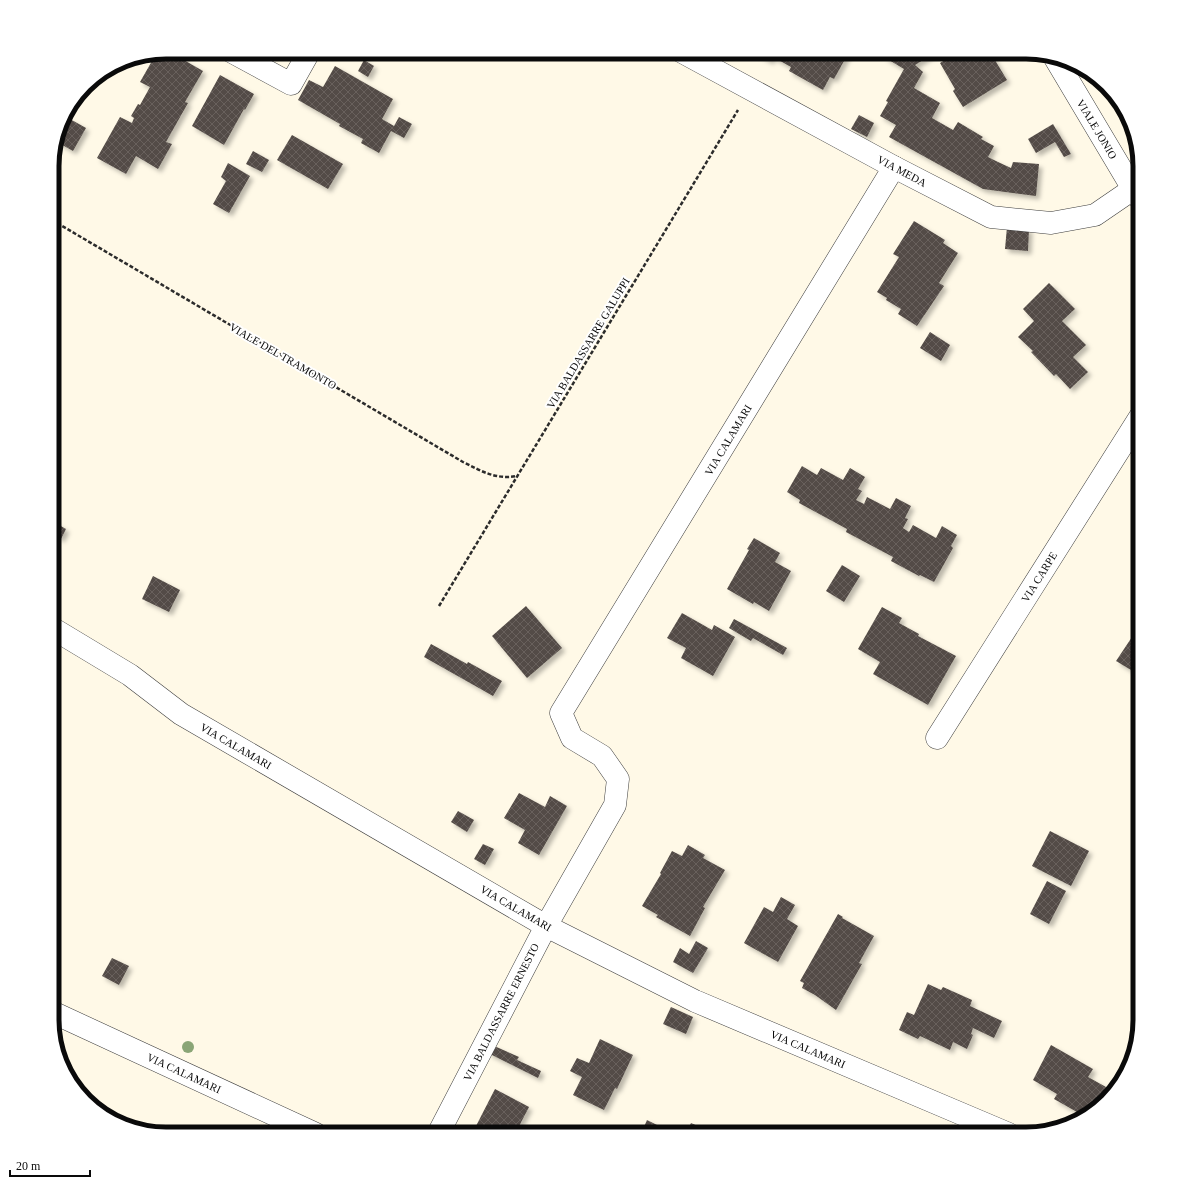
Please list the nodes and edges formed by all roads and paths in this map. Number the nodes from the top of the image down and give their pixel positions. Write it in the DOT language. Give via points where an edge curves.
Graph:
graph roads {
  1 [pos="245,59"];
  2 [pos="305,59"];
  3 [pos="695,59"];
  4 [pos="1059,65"];
  5 [pos="751,89"];
  6 [pos="894,167"];
  7 [pos="1133,187"];
  8 [pos="1133,196"];
  9 [pos="59,224"];
  10 [pos="1133,427"];
  11 [pos="518,476"];
  12 [pos="439,606"];
  13 [pos="59,632"];
  14 [pos="561,713"];
  15 [pos="937,738"];
  16 [pos="546,926"];
  17 [pos="59,1015"];
  18 [pos="301,1127"];
  19 [pos="442,1127"];
  20 [pos="992,1127"];
  1 -- 2 [label="street" via="291,84"];
  3 -- 5 [label="street, VIA MEDA"];
  4 -- 7 [label="street, VIALE JONIO"];
  5 -- 6 [label="street, VIA MEDA"];
  5 -- 11 [label="path, VIA BALDASSARRE GALUPPI"];
  6 -- 8 [label="street, VIA MEDA" via="991,217 1051,223 1095,215"];
  6 -- 14 [label="street, VIA CALAMARI"];
  9 -- 11 [label="path, VIALE DEL TRAMONTO" via="463,462 487,474 508,478"];
  10 -- 15 [label="street, VIA CARPE"];
  11 -- 12 [label="path, VIA BALDASSARRE GALUPPI"];
  13 -- 16 [label="street, VIA CALAMARI" via="130,675 181,714"];
  14 -- 16 [label="street, VIA BALDASSARRE ERNESTO" via="572,738 602,756 618,779 615,805"];
  16 -- 19 [label="street, VIA BALDASSARRE ERNESTO"];
  16 -- 20 [label="street, VIA CALAMARI" via="695,1001"];
  17 -- 18 [label="street, VIA CALAMARI"];
}
